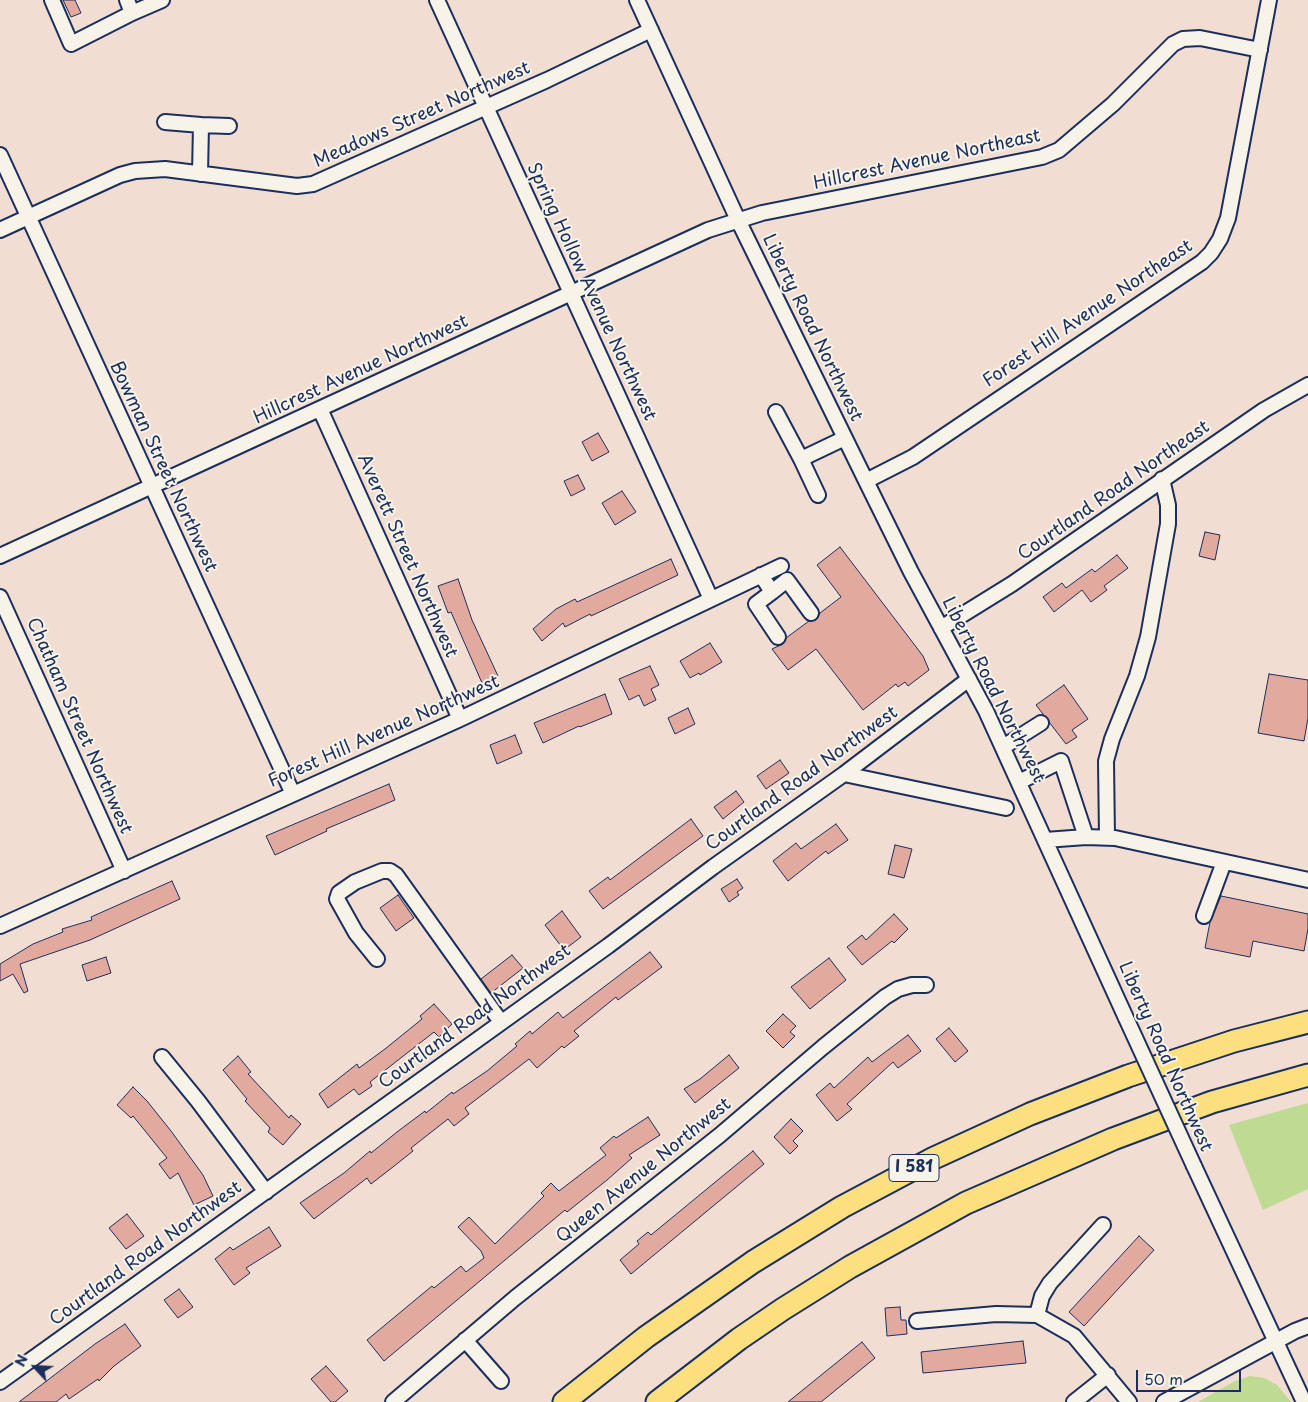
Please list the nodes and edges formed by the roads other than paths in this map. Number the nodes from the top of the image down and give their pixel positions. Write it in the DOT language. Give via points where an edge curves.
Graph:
graph roads {
  1 [pos="52,0"];
  2 [pos="126,0"];
  3 [pos="162,0"];
  4 [pos="437,0"];
  5 [pos="637,0"];
  6 [pos="1269,0"];
  7 [pos="132,13"];
  8 [pos="651,30"];
  9 [pos="1260,50"];
  10 [pos="486,107"];
  11 [pos="165,122"];
  12 [pos="201,125"];
  13 [pos="229,126"];
  14 [pos="0,155"];
  15 [pos="200,174"];
  16 [pos="28,217"];
  17 [pos="738,220"];
  18 [pos="0,230"];
  19 [pos="571,294"];
  20 [pos="1308,385"];
  21 [pos="320,409"];
  22 [pos="776,412"];
  23 [pos="845,438"];
  24 [pos="801,459"];
  25 [pos="1162,479"];
  26 [pos="866,481"];
  27 [pos="152,487"];
  28 [pos="818,495"];
  29 [pos="0,556"];
  30 [pos="781,566"];
  31 [pos="761,575"];
  32 [pos="772,592"];
  33 [pos="0,597"];
  34 [pos="711,599"];
  35 [pos="811,613"];
  36 [pos="941,628"];
  37 [pos="778,638"];
  38 [pos="969,680"];
  39 [pos="460,719"];
  40 [pos="1042,723"];
  41 [pos="1003,747"];
  42 [pos="844,774"];
  43 [pos="1019,782"];
  44 [pos="293,794"];
  45 [pos="1006,808"];
  46 [pos="1086,837"];
  47 [pos="1107,838"];
  48 [pos="1045,840"];
  49 [pos="1224,862"];
  50 [pos="124,871"];
  51 [pos="1308,880"];
  52 [pos="1204,916"];
  53 [pos="0,926"];
  54 [pos="377,959"];
  55 [pos="926,985"];
  56 [pos="501,1022"];
  57 [pos="1308,1022"];
  58 [pos="162,1057"];
  59 [pos="1308,1074"];
  60 [pos="266,1192"];
  61 [pos="1102,1225"];
  62 [pos="1037,1316"];
  63 [pos="917,1321"];
  64 [pos="1308,1326"];
  65 [pos="465,1340"];
  66 [pos="1276,1343"];
  67 [pos="1108,1375"];
  68 [pos="501,1381"];
  69 [pos="0,1382"];
  70 [pos="393,1402"];
  71 [pos="564,1402"];
  72 [pos="656,1402"];
  73 [pos="1074,1402"];
  74 [pos="1129,1402"];
  75 [pos="1164,1402"];
  76 [pos="1304,1402"];
  1 -- 7 [label="street" via="71,44"];
  2 -- 7 [label="street"];
  3 -- 7 [label="street"];
  4 -- 10 [label="street, Spring Hollow Avenue Northwest"];
  5 -- 8 [label="street, Liberty Road Northwest"];
  6 -- 9 [label="street, Forest Hill Avenue Northeast"];
  8 -- 10 [label="street, Meadows Street Northwest"];
  8 -- 17 [label="street, Liberty Road Northwest"];
  9 -- 17 [label="street, Hillcrest Avenue Northeast" via="1200,38 1183,39 1066,146 1042,157"];
  9 -- 26 [label="street, Forest Hill Avenue Northeast" via="1228,218 1211,253 913,457"];
  10 -- 15 [label="street, Meadows Street Northwest" via="312,184 297,186"];
  10 -- 19 [label="street, Spring Hollow Avenue Northwest"];
  11 -- 12 [label="street"];
  12 -- 13 [label="street"];
  12 -- 15 [label="street"];
  14 -- 16 [label="street, Bowman Street Northwest"];
  15 -- 16 [label="street, Meadows Street Northwest" via="135,170"];
  16 -- 18 [label="street, Meadows Street Northwest"];
  16 -- 27 [label="street, Bowman Street Northwest"];
  17 -- 19 [label="street, Hillcrest Avenue Northwest" via="708,230"];
  17 -- 23 [label="street, Liberty Road Northwest"];
  19 -- 21 [label="street, Hillcrest Avenue Northwest"];
  19 -- 34 [label="street, Spring Hollow Avenue Northwest"];
  20 -- 25 [label="street, Courtland Road Northeast" via="1264,410"];
  21 -- 27 [label="street, Hillcrest Avenue Northwest"];
  21 -- 39 [label="street, Averett Street Northwest"];
  22 -- 24 [label="street"];
  23 -- 24 [label="street"];
  23 -- 26 [label="street, Liberty Road Northwest"];
  24 -- 28 [label="street"];
  25 -- 36 [label="street, Courtland Road Northeast" via="1012,584"];
  25 -- 47 [label="street" via="1168,505 1168,524 1148,637 1106,761"];
  26 -- 36 [label="street, Liberty Road Northwest"];
  27 -- 29 [label="street, Hillcrest Avenue Northwest"];
  27 -- 44 [label="street, Bowman Street Northwest"];
  30 -- 31 [label="street, Forest Hill Avenue Northwest"];
  31 -- 32 [label="street"];
  31 -- 34 [label="street, Forest Hill Avenue Northwest"];
  32 -- 35 [label="street" via="787,580"];
  32 -- 37 [label="street" via="756,604"];
  33 -- 50 [label="street, Chatham Street Northwest"];
  34 -- 39 [label="street, Forest Hill Avenue Northwest"];
  36 -- 38 [label="street, Liberty Road Northwest"];
  38 -- 41 [label="street, Liberty Road Northwest"];
  38 -- 42 [label="street, Courtland Road Northwest"];
  39 -- 44 [label="street, Forest Hill Avenue Northwest"];
  40 -- 41 [label="street"];
  41 -- 43 [label="street, Liberty Road Northwest"];
  42 -- 45 [label="street"];
  42 -- 56 [label="street, Courtland Road Northwest"];
  43 -- 46 [label="street" via="1061,761"];
  43 -- 48 [label="street, Liberty Road Northwest"];
  44 -- 50 [label="street, Forest Hill Avenue Northwest"];
  46 -- 47 [label="street"];
  46 -- 48 [label="street"];
  47 -- 49 [label="street"];
  48 -- 66 [label="street, Liberty Road Northwest, bridge"];
  49 -- 51 [label="street"];
  49 -- 52 [label="street"];
  50 -- 53 [label="street, Forest Hill Avenue Northwest"];
  54 -- 56 [label="street" via="356,933 337,899 339,893 354,882 382,870 396,875"];
  55 -- 65 [label="street, Queen Avenue Northwest" via="898,989 885,997 720,1136"];
  56 -- 60 [label="street, Courtland Road Northwest"];
  57 -- 71 [label="highway, I 581" via="1234,1041 1128,1076 1030,1114 934,1158 842,1207 753,1262 646,1337"];
  58 -- 60 [label="street"];
  59 -- 72 [label="highway" via="1212,1102 1113,1139 966,1203 850,1267 783,1309"];
  60 -- 69 [label="street, Courtland Road Northwest"];
  61 -- 62 [label="street" via="1050,1283 1042,1296"];
  62 -- 63 [label="street" via="996,1314"];
  62 -- 67 [label="street" via="1074,1336"];
  64 -- 66 [label="street"];
  65 -- 68 [label="street"];
  65 -- 70 [label="street, Queen Avenue Northwest"];
  66 -- 75 [label="street"];
  66 -- 76 [label="street, Liberty Road Northwest"];
  67 -- 73 [label="street"];
  67 -- 74 [label="street"];
}
